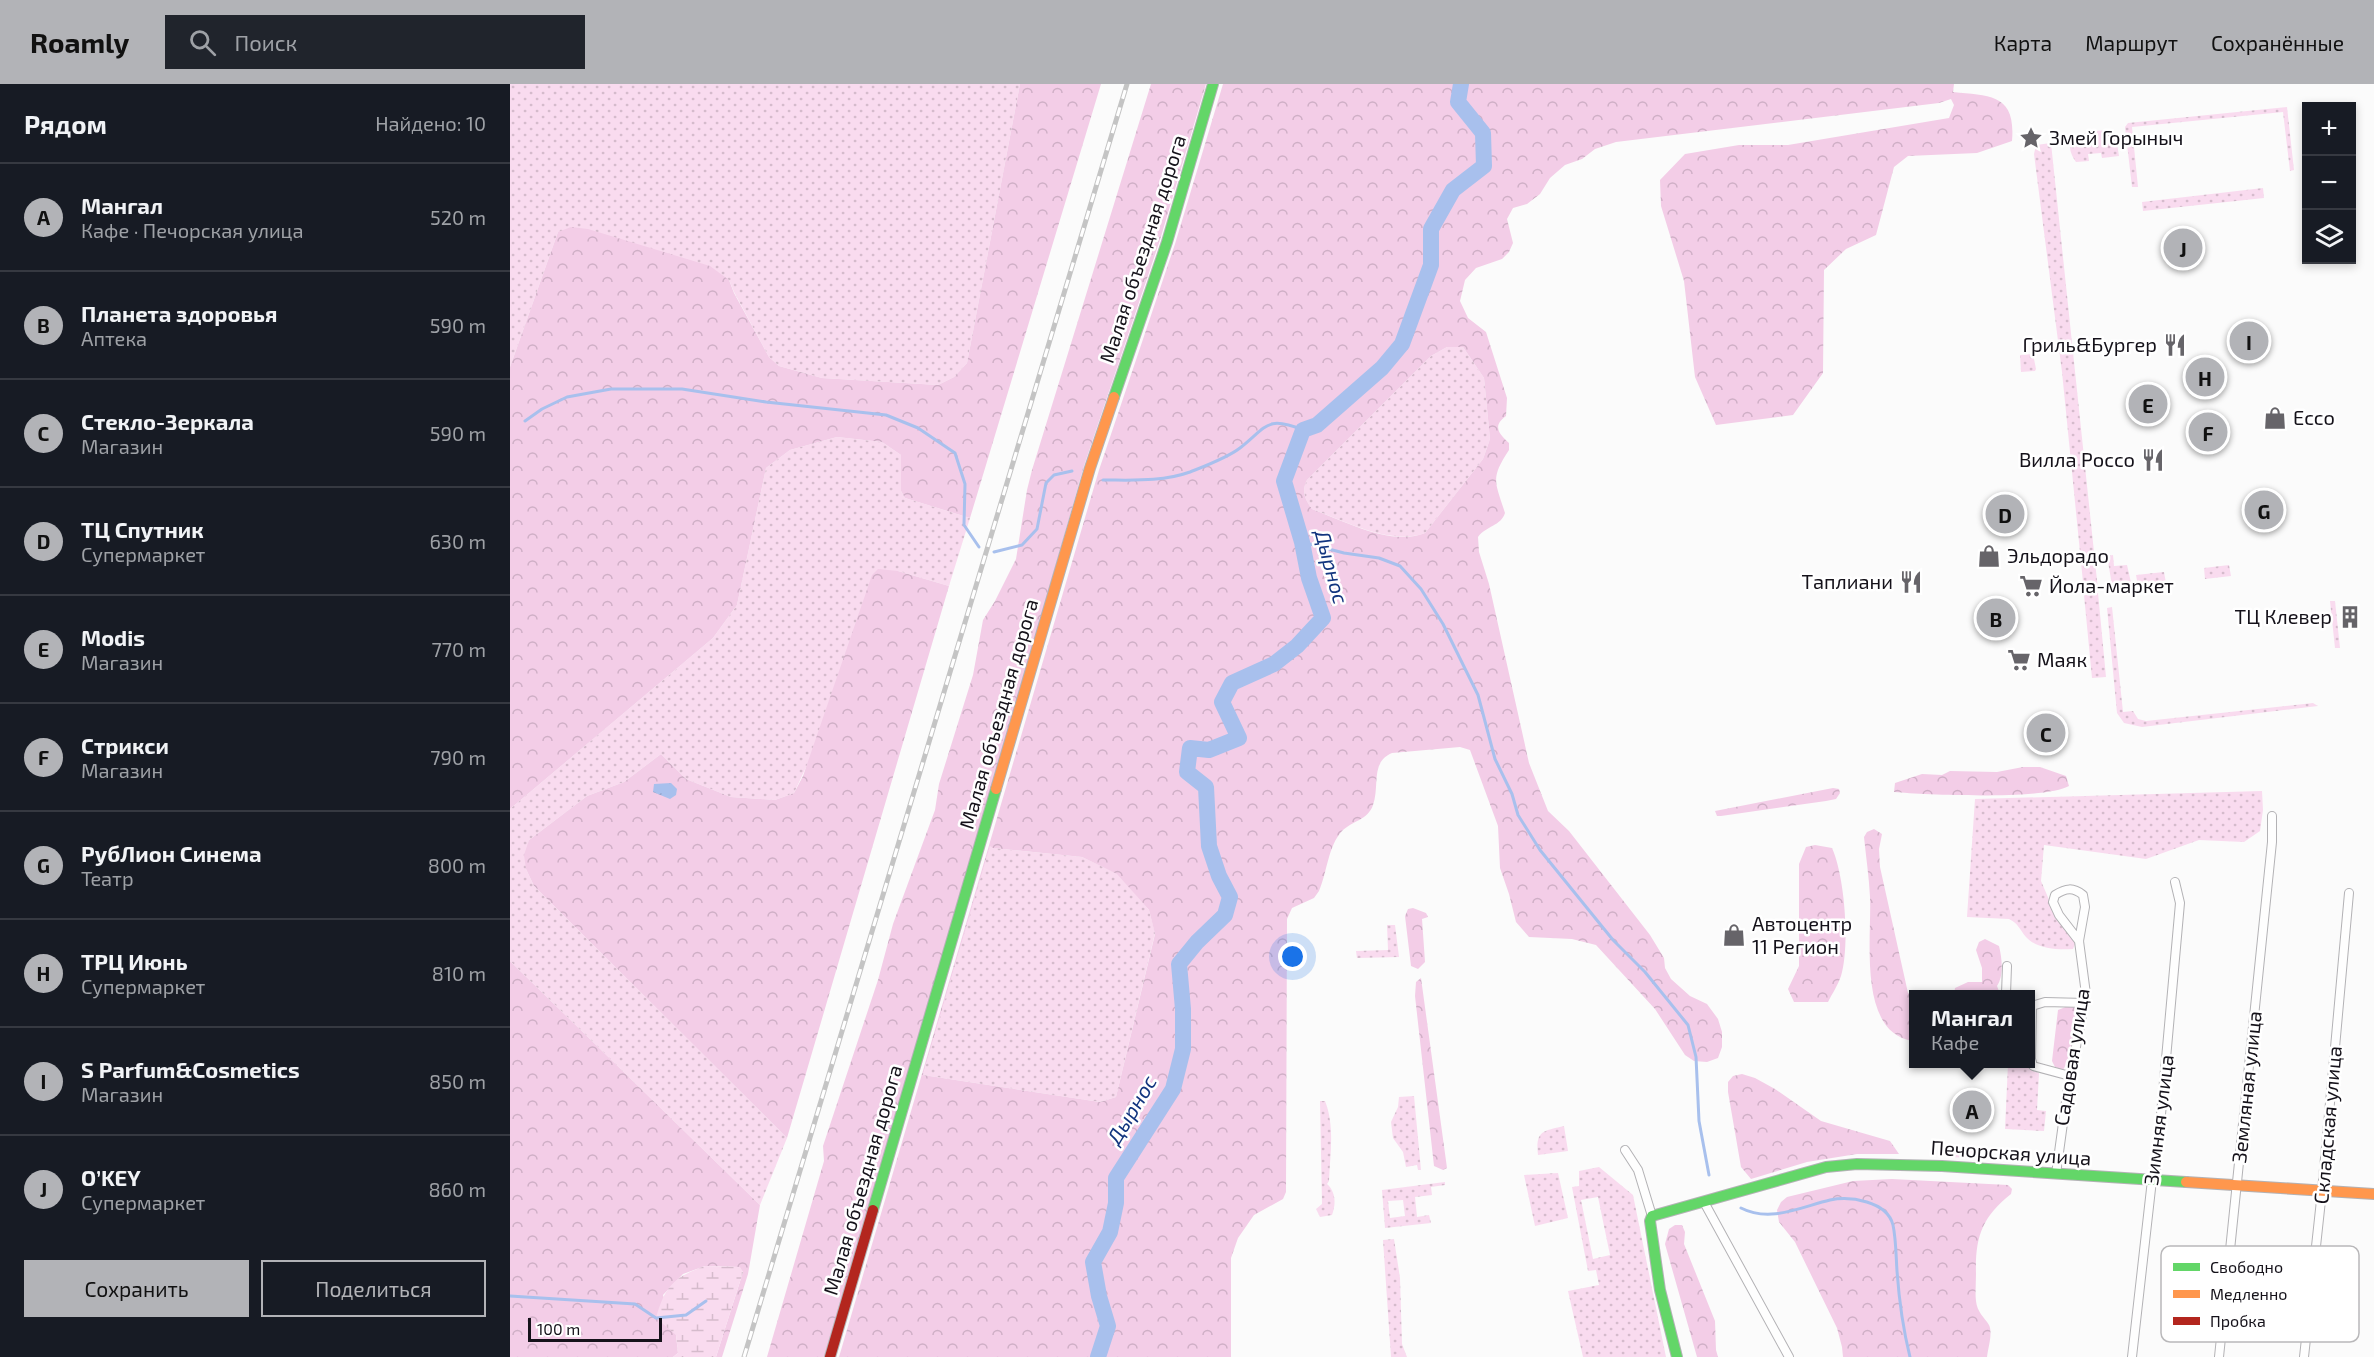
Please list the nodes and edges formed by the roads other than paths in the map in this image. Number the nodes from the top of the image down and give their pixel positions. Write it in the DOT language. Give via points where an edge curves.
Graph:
graph roads {
  1 [pos="1213,84"];
  2 [pos="2272,816"];
  3 [pos="2175,882"];
  4 [pos="2349,893"];
  5 [pos="2079,941"];
  6 [pos="2007,966"];
  7 [pos="2006,990"];
  8 [pos="2085,1003"];
  9 [pos="2035,1004"];
  10 [pos="2035,1067"];
  11 [pos="2070,1076"];
  12 [pos="1625,1150"];
  13 [pos="2056,1174"];
  14 [pos="2152,1180"];
  15 [pos="2237,1185"];
  16 [pos="2322,1191"];
  17 [pos="2374,1194"];
  18 [pos="1704,1202"];
  19 [pos="1651,1218"];
  20 [pos="2230,1246"];
  21 [pos="2316,1246"];
  22 [pos="2220,1342"];
  23 [pos="2306,1342"];
  24 [pos="830,1357"];
  25 [pos="1677,1357"];
  26 [pos="1789,1357"];
  27 [pos="2132,1357"];
  28 [pos="2218,1357"];
  29 [pos="2304,1357"];
  1 -- 24 [label="street, Малая объездная дорога" via="1167,242 1090,468"];
  2 -- 15 [label="street, Земляная улица"];
  3 -- 14 [label="street, Зимняя улица" via="2180,903 2176,966"];
  4 -- 16 [label="street, Складская улица"];
  5 -- 5 [label="street, Садовая улица" via="2053,902 2055,895 2068,889 2083,895 2085,907"];
  5 -- 8 [label="street, Садовая улица"];
  6 -- 7 [label="street"];
  8 -- 9 [label="street"];
  8 -- 11 [label="street, Садовая улица"];
  10 -- 11 [label="street"];
  11 -- 13 [label="street, Садовая улица"];
  12 -- 19 [label="street" via="1638,1170"];
  13 -- 14 [label="street, Печорская улица"];
  13 -- 18 [label="street, Печорская улица" via="1942,1166 1839,1165"];
  14 -- 15 [label="street, Печорская улица"];
  14 -- 27 [label="street, Зимняя улица"];
  15 -- 16 [label="street, Печорская улица"];
  15 -- 20 [label="street, Земляная улица"];
  16 -- 17 [label="street, Печорская улица"];
  16 -- 21 [label="street, Складская улица"];
  18 -- 19 [label="street, Печорская улица"];
  18 -- 26 [label="street"];
  19 -- 25 [label="street" via="1660,1290"];
  22 -- 28 [label="street, Земляная улица"];
  23 -- 29 [label="street, Складская улица"];
}
